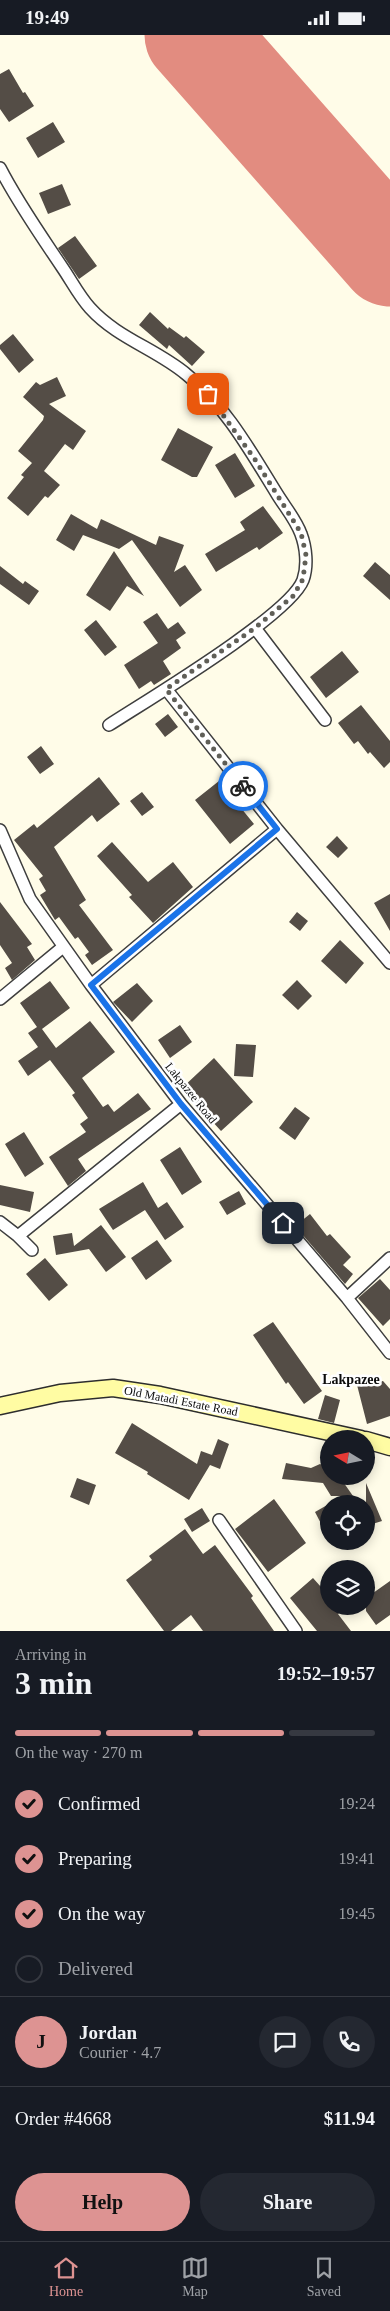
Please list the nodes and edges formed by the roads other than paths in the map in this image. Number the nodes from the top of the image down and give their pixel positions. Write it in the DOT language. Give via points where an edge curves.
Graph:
graph roads {
  1 [pos="0,168"];
  2 [pos="255,628"];
  3 [pos="166,689"];
  4 [pos="325,720"];
  5 [pos="109,725"];
  6 [pos="277,829"];
  7 [pos="0,830"];
  8 [pos="64,947"];
  9 [pos="390,963"];
  10 [pos="91,985"];
  11 [pos="0,999"];
  12 [pos="181,1104"];
  13 [pos="0,1222"];
  14 [pos="18,1236"];
  15 [pos="32,1250"];
  16 [pos="390,1258"];
  17 [pos="347,1298"];
  18 [pos="390,1353"];
  19 [pos="0,1406"];
  20 [pos="320,1430"];
  21 [pos="375,1443"];
  22 [pos="390,1447"];
  23 [pos="219,1520"];
  24 [pos="296,1631"];
  1 -- 2 [label="street" via="18,202 90,308 114,331 150,349 186,373 208,394 254,458 301,533 306,555 303,579 293,596"];
  2 -- 3 [label="street"];
  2 -- 4 [label="street"];
  3 -- 5 [label="street"];
  3 -- 6 [label="street"];
  6 -- 9 [label="street"];
  6 -- 10 [label="street"];
  7 -- 8 [label="street, Lakpazee Road" via="30,899"];
  8 -- 10 [label="street, Lakpazee Road"];
  8 -- 11 [label="street"];
  10 -- 12 [label="street, Lakpazee Road"];
  12 -- 14 [label="street"];
  12 -- 17 [label="street, Lakpazee Road"];
  13 -- 14 [label="street"];
  14 -- 15 [label="street"];
  16 -- 17 [label="street"];
  17 -- 18 [label="street, Lakpazee Road"];
  19 -- 20 [label="street, Old Matadi Estate Road" via="60,1393 113,1388"];
  21 -- 22 [label="street"];
  23 -- 24 [label="street"];
}
